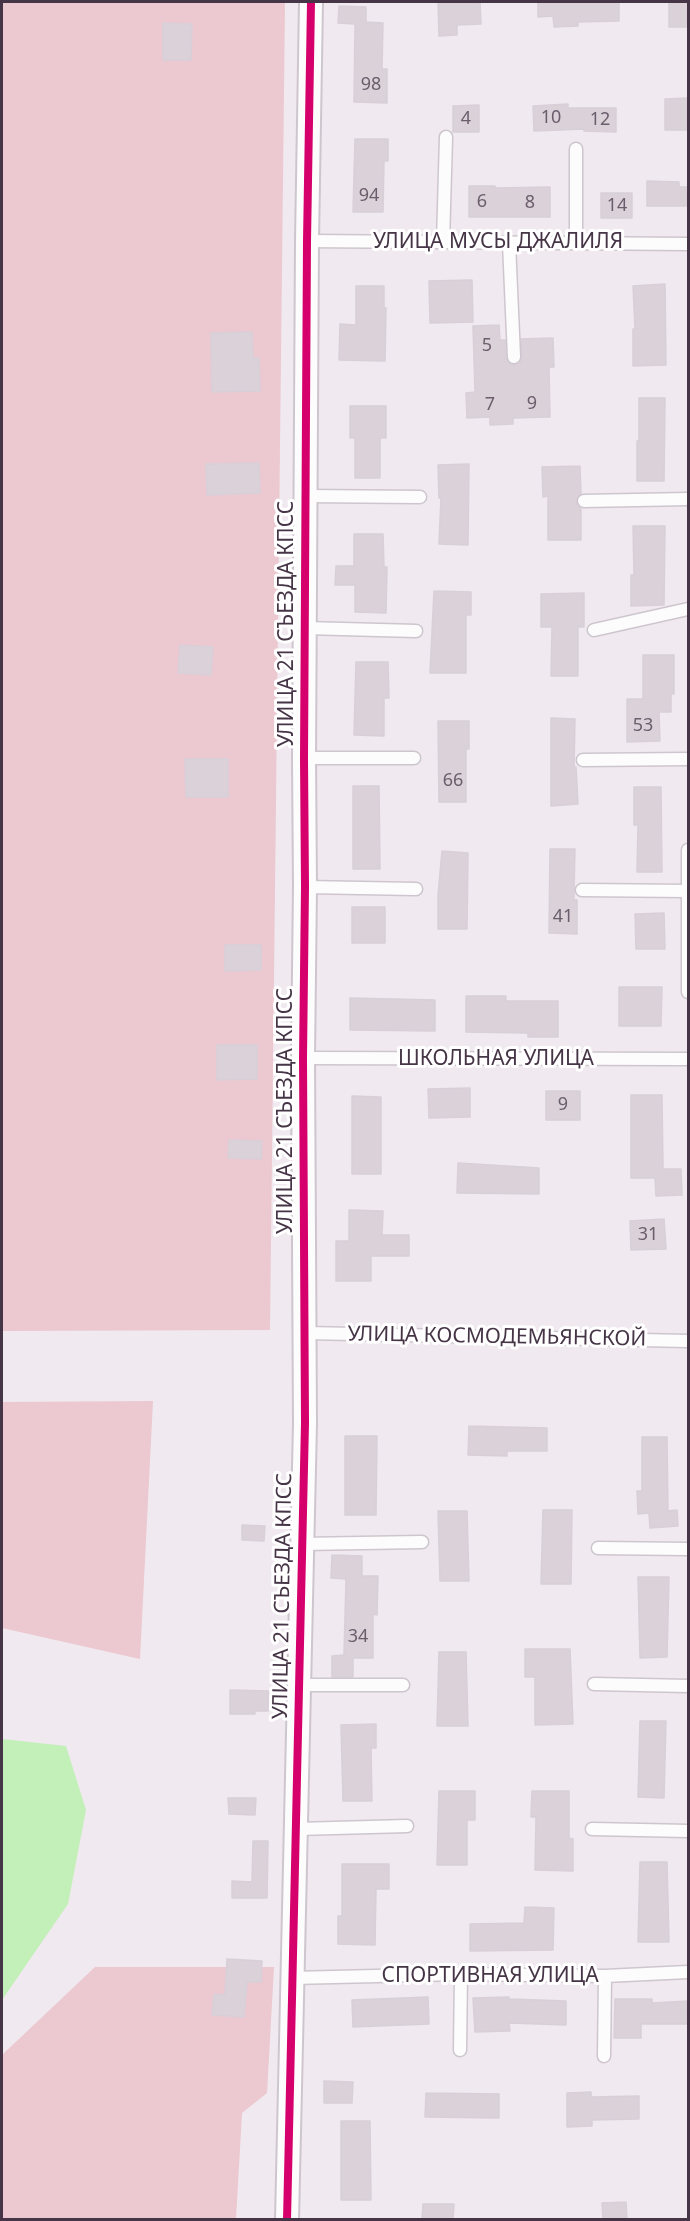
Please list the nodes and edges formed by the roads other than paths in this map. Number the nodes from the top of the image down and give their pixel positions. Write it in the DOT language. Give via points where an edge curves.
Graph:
graph roads {
  1 [pos="311,2"];
  2 [pos="446,137"];
  3 [pos="576,149"];
  4 [pos="307,241"];
  5 [pos="443,242"];
  6 [pos="509,243"];
  7 [pos="576,243"];
  8 [pos="688,244"];
  9 [pos="514,357"];
  10 [pos="306,496"];
  11 [pos="420,497"];
  12 [pos="688,499"];
  13 [pos="584,501"];
  14 [pos="688,609"];
  15 [pos="305,628"];
  16 [pos="594,630"];
  17 [pos="416,631"];
  18 [pos="304,758"];
  19 [pos="414,758"];
  20 [pos="688,759"];
  21 [pos="583,760"];
  22 [pos="688,850"];
  23 [pos="305,887"];
  24 [pos="416,889"];
  25 [pos="582,890"];
  26 [pos="688,891"];
  27 [pos="688,992"];
  28 [pos="303,1058"];
  29 [pos="688,1059"];
  30 [pos="306,1333"];
  31 [pos="688,1341"];
  32 [pos="422,1542"];
  33 [pos="302,1544"];
  34 [pos="598,1548"];
  35 [pos="688,1549"];
  36 [pos="594,1684"];
  37 [pos="299,1685"];
  38 [pos="403,1685"];
  39 [pos="688,1686"];
  40 [pos="407,1826"];
  41 [pos="297,1829"];
  42 [pos="592,1829"];
  43 [pos="688,1831"];
  44 [pos="688,1972"];
  45 [pos="461,1974"];
  46 [pos="605,1976"];
  47 [pos="291,1978"];
  48 [pos="460,2050"];
  49 [pos="604,2056"];
  50 [pos="287,2220"];
  1 -- 4 [label="street, УЛИЦА 21 СЪЕЗДА КПСС"];
  2 -- 5 [label="lane"];
  3 -- 7 [label="lane"];
  4 -- 5 [label="lane, УЛИЦА МУСЫ ДЖАЛИЛЯ"];
  4 -- 10 [label="street, УЛИЦА 21 СЪЕЗДА КПСС"];
  5 -- 6 [label="lane, УЛИЦА МУСЫ ДЖАЛИЛЯ"];
  6 -- 7 [label="lane, УЛИЦА МУСЫ ДЖАЛИЛЯ"];
  6 -- 9 [label="lane"];
  7 -- 8 [label="lane, УЛИЦА МУСЫ ДЖАЛИЛЯ"];
  10 -- 11 [label="lane"];
  10 -- 15 [label="street, УЛИЦА 21 СЪЕЗДА КПСС"];
  12 -- 13 [label="lane"];
  14 -- 16 [label="lane"];
  15 -- 17 [label="lane"];
  15 -- 18 [label="street, УЛИЦА 21 СЪЕЗДА КПСС"];
  18 -- 19 [label="lane"];
  18 -- 23 [label="street, УЛИЦА 21 СЪЕЗДА КПСС"];
  20 -- 21 [label="lane"];
  22 -- 26 [label="lane"];
  23 -- 24 [label="lane"];
  23 -- 28 [label="street, УЛИЦА 21 СЪЕЗДА КПСС"];
  25 -- 26 [label="lane"];
  26 -- 27 [label="lane"];
  28 -- 29 [label="lane, ШКОЛЬНАЯ УЛИЦА"];
  28 -- 30 [label="street, УЛИЦА 21 СЪЕЗДА КПСС"];
  30 -- 31 [label="lane, УЛИЦА КОСМОДЕМЬЯНСКОЙ"];
  30 -- 33 [label="street, УЛИЦА 21 СЪЕЗДА КПСС"];
  32 -- 33 [label="lane"];
  33 -- 37 [label="street, УЛИЦА 21 СЪЕЗДА КПСС"];
  34 -- 35 [label="lane"];
  36 -- 39 [label="lane"];
  37 -- 38 [label="lane"];
  37 -- 41 [label="street, УЛИЦА 21 СЪЕЗДА КПСС"];
  40 -- 41 [label="lane"];
  41 -- 47 [label="street, УЛИЦА 21 СЪЕЗДА КПСС"];
  42 -- 43 [label="lane"];
  44 -- 46 [label="lane, СПОРТИВНАЯ УЛИЦА"];
  45 -- 46 [label="lane, СПОРТИВНАЯ УЛИЦА"];
  45 -- 47 [label="lane, СПОРТИВНАЯ УЛИЦА"];
  45 -- 48 [label="lane"];
  46 -- 49 [label="lane"];
  47 -- 50 [label="street, УЛИЦА 21 СЪЕЗДА КПСС"];
}
